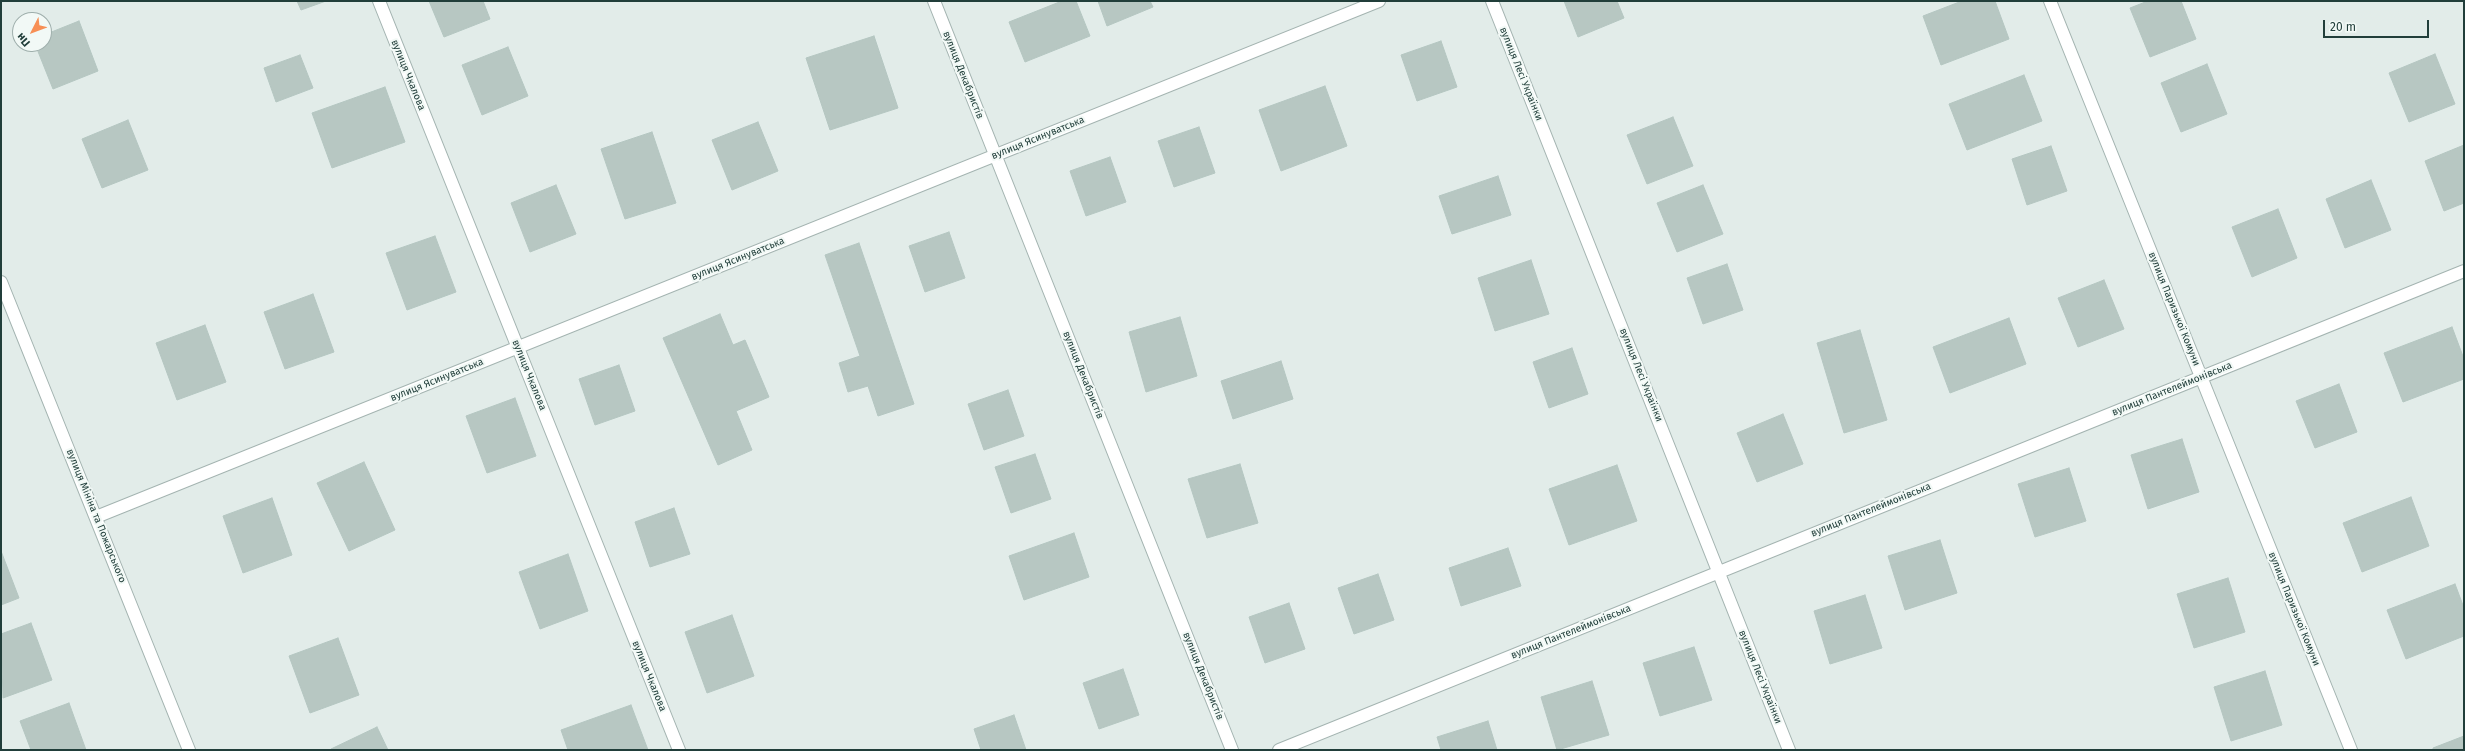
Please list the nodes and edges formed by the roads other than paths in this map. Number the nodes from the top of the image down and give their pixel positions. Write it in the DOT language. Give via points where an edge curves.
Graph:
graph roads {
  1 [pos="379,1"];
  2 [pos="934,1"];
  3 [pos="1379,1"];
  4 [pos="1492,1"];
  5 [pos="2050,1"];
  6 [pos="995,155"];
  7 [pos="2464,271"];
  8 [pos="1,282"];
  9 [pos="518,348"];
  10 [pos="2201,377"];
  11 [pos="96,517"];
  12 [pos="1719,572"];
  13 [pos="189,750"];
  14 [pos="679,750"];
  15 [pos="1232,750"];
  16 [pos="1279,750"];
  17 [pos="1789,750"];
  18 [pos="2351,750"];
  1 -- 9 [label="street, вулиця Чкалова"];
  2 -- 6 [label="street, вулиця Декабристів"];
  3 -- 6 [label="street, вулиця Ясинуватська"];
  4 -- 12 [label="street, вулиця Лесі Українки"];
  5 -- 10 [label="street, вулиця Паризької Комуни"];
  6 -- 9 [label="street, вулиця Ясинуватська"];
  6 -- 15 [label="street, вулиця Декабристів"];
  7 -- 10 [label="street, вулиця Пантелеймонівська"];
  8 -- 11 [label="street, вулиця Мініна та Пожарського"];
  9 -- 11 [label="street, вулиця Ясинуватська"];
  9 -- 14 [label="street, вулиця Чкалова"];
  10 -- 12 [label="street, вулиця Пантелеймонівська"];
  10 -- 18 [label="street, вулиця Паризької Комуни"];
  11 -- 13 [label="street, вулиця Мініна та Пожарського"];
  12 -- 16 [label="street, вулиця Пантелеймонівська"];
  12 -- 17 [label="street, вулиця Лесі Українки"];
}
